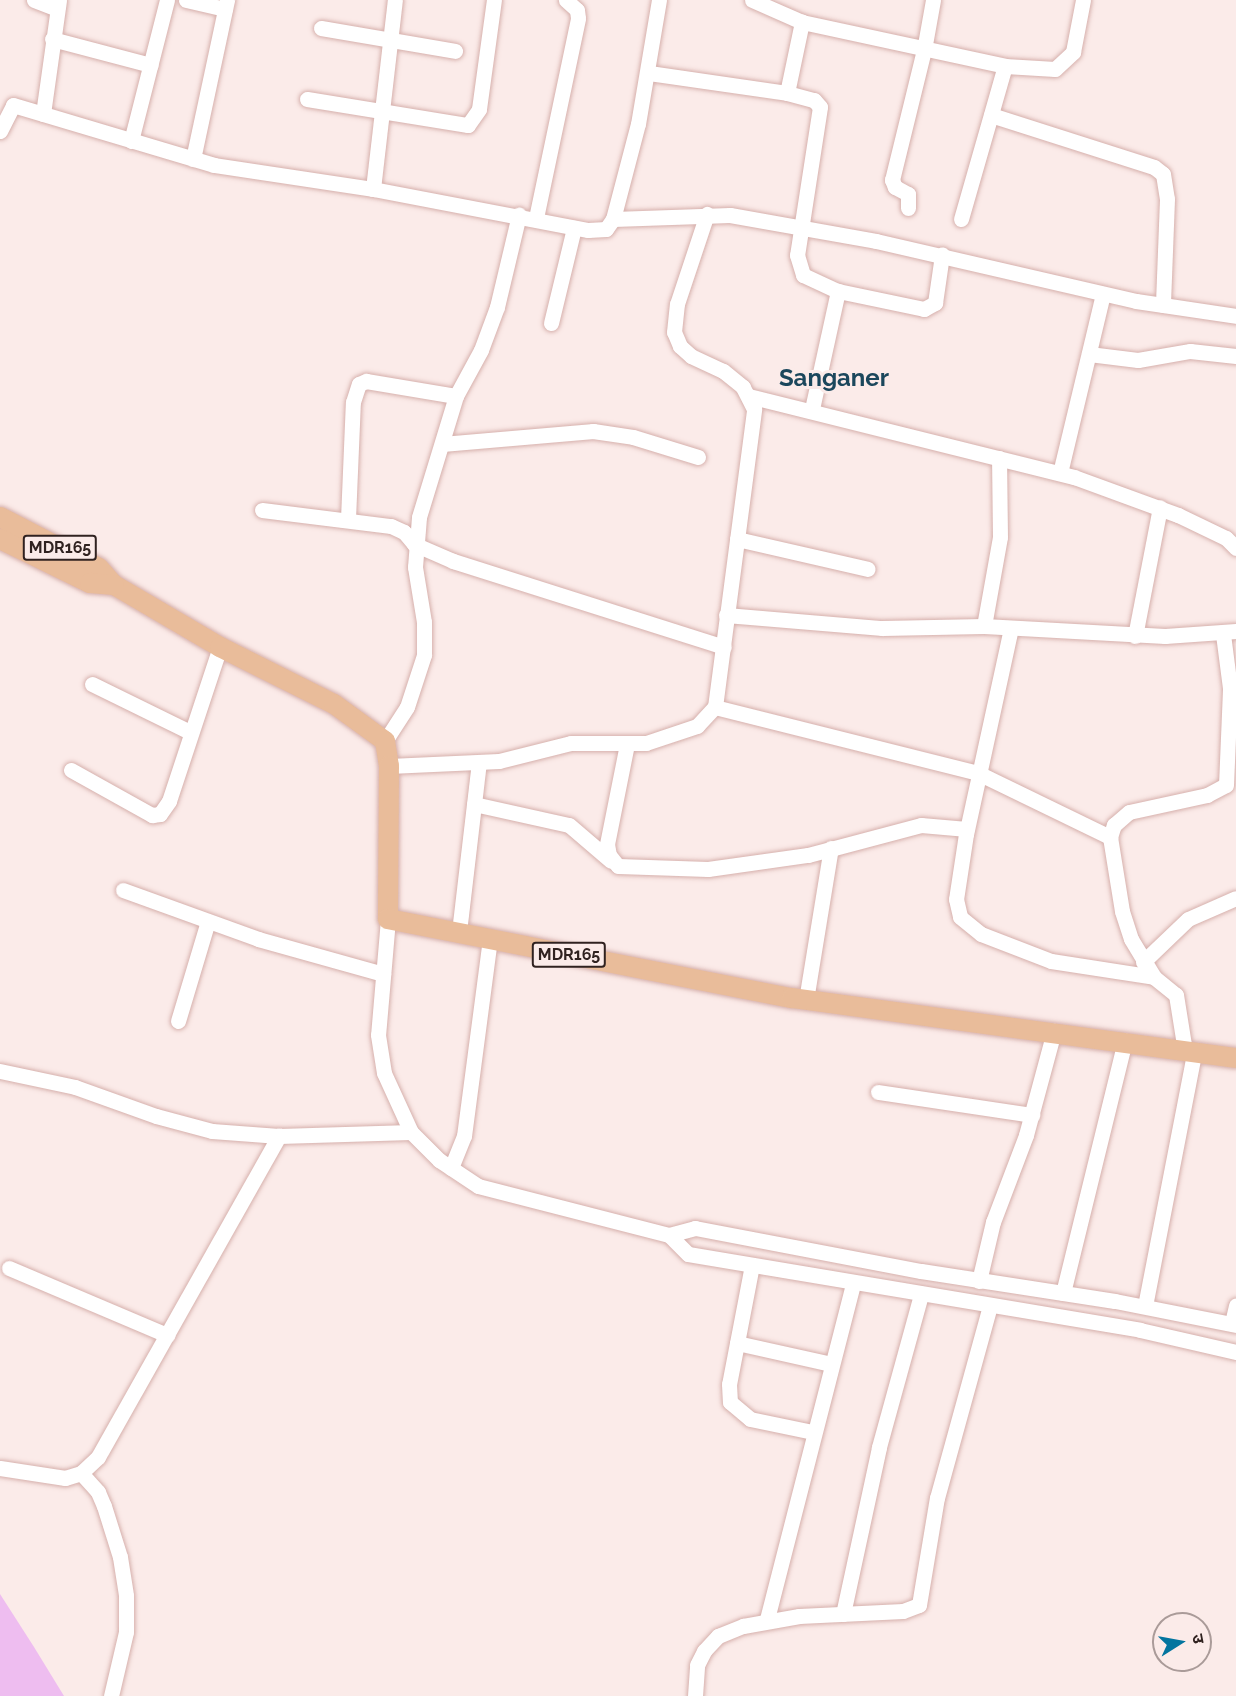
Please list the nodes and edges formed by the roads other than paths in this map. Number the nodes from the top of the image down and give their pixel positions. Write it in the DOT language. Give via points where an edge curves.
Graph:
graph roads {
  1 [pos="34,0"];
  2 [pos="167,0"];
  3 [pos="186,0"];
  4 [pos="394,0"];
  5 [pos="494,0"];
  6 [pos="566,0"];
  7 [pos="659,0"];
  8 [pos="752,0"];
  9 [pos="933,0"];
  10 [pos="1083,0"];
  11 [pos="58,4"];
  12 [pos="226,4"];
  13 [pos="786,6"];
  14 [pos="802,22"];
  15 [pos="321,28"];
  16 [pos="52,39"];
  17 [pos="390,39"];
  18 [pos="924,50"];
  19 [pos="455,51"];
  20 [pos="151,64"];
  21 [pos="1005,66"];
  22 [pos="649,73"];
  23 [pos="786,93"];
  24 [pos="307,99"];
  25 [pos="7,103"];
  26 [pos="382,111"];
  27 [pos="43,114"];
  28 [pos="991,116"];
  29 [pos="0,131"];
  30 [pos="131,141"];
  31 [pos="193,159"];
  32 [pos="373,189"];
  33 [pos="908,208"];
  34 [pos="707,214"];
  35 [pos="519,215"];
  36 [pos="536,219"];
  37 [pos="613,219"];
  38 [pos="961,219"];
  39 [pos="804,226"];
  40 [pos="574,228"];
  41 [pos="942,255"];
  42 [pos="838,291"];
  43 [pos="1103,294"];
  44 [pos="1163,305"];
  45 [pos="1236,316"];
  46 [pos="552,323"];
  47 [pos="1089,354"];
  48 [pos="1236,356"];
  49 [pos="456,396"];
  50 [pos="749,396"];
  51 [pos="812,409"];
  52 [pos="442,444"];
  53 [pos="698,457"];
  54 [pos="999,458"];
  55 [pos="1060,473"];
  56 [pos="1160,507"];
  57 [pos="262,510"];
  58 [pos="0,517"];
  59 [pos="348,519"];
  60 [pos="0,539"];
  61 [pos="737,539"];
  62 [pos="414,544"];
  63 [pos="1236,548"];
  64 [pos="868,568"];
  65 [pos="114,585"];
  66 [pos="726,615"];
  67 [pos="984,626"];
  68 [pos="1011,628"];
  69 [pos="1229,633"];
  70 [pos="1135,636"];
  71 [pos="220,647"];
  72 [pos="724,647"];
  73 [pos="92,684"];
  74 [pos="715,707"];
  75 [pos="190,732"];
  76 [pos="385,741"];
  77 [pos="627,744"];
  78 [pos="479,763"];
  79 [pos="389,766"];
  80 [pos="71,770"];
  81 [pos="978,773"];
  82 [pos="474,804"];
  83 [pos="967,829"];
  84 [pos="1110,837"];
  85 [pos="831,848"];
  86 [pos="613,863"];
  87 [pos="123,890"];
  88 [pos="1236,898"];
  89 [pos="388,919"];
  90 [pos="208,921"];
  91 [pos="459,932"];
  92 [pos="490,939"];
  93 [pos="1143,962"];
  94 [pos="383,974"];
  95 [pos="1154,977"];
  96 [pos="806,1000"];
  97 [pos="178,1021"];
  98 [pos="1054,1031"];
  99 [pos="1125,1041"];
  100 [pos="1190,1052"];
  101 [pos="1236,1058"];
  102 [pos="0,1071"];
  103 [pos="878,1092"];
  104 [pos="1032,1115"];
  105 [pos="411,1132"];
  106 [pos="279,1136"];
  107 [pos="451,1168"];
  108 [pos="669,1235"];
  109 [pos="752,1265"];
  110 [pos="9,1268"];
  111 [pos="980,1281"];
  112 [pos="853,1284"];
  113 [pos="1063,1293"];
  114 [pos="921,1294"];
  115 [pos="990,1305"];
  116 [pos="1236,1305"];
  117 [pos="1144,1306"];
  118 [pos="1234,1324"];
  119 [pos="167,1335"];
  120 [pos="737,1343"];
  121 [pos="1236,1352"];
  122 [pos="831,1364"];
  123 [pos="813,1432"];
  124 [pos="0,1468"];
  125 [pos="81,1473"];
  126 [pos="843,1614"];
  127 [pos="767,1619"];
  128 [pos="111,1696"];
  129 [pos="695,1696"];
  1 -- 11 [label="street"];
  2 -- 20 [label="street"];
  3 -- 12 [label="street"];
  4 -- 17 [label="street"];
  5 -- 26 [label="street" via="475,120 460,124"];
  6 -- 36 [label="street" via="577,10 578,18"];
  7 -- 22 [label="street"];
  8 -- 13 [label="street"];
  9 -- 18 [label="street"];
  10 -- 21 [label="street" via="1078,37 1065,63 1055,69"];
  11 -- 16 [label="street"];
  12 -- 31 [label="street"];
  13 -- 14 [label="street"];
  14 -- 18 [label="street"];
  14 -- 23 [label="street"];
  15 -- 17 [label="street"];
  16 -- 20 [label="street"];
  16 -- 27 [label="street"];
  17 -- 19 [label="street"];
  17 -- 26 [label="street"];
  18 -- 21 [label="street"];
  18 -- 33 [label="street" via="892,180 908,194"];
  20 -- 30 [label="street"];
  21 -- 28 [label="street"];
  22 -- 23 [label="street"];
  22 -- 37 [label="street"];
  23 -- 39 [label="street" via="814,100 821,116"];
  24 -- 26 [label="street"];
  25 -- 27 [label="street"];
  25 -- 29 [label="street"];
  26 -- 32 [label="street"];
  27 -- 30 [label="street"];
  28 -- 38 [label="street"];
  28 -- 44 [label="street" via="1155,167 1162,174 1167,199"];
  30 -- 31 [label="street"];
  31 -- 32 [label="street"];
  32 -- 35 [label="street"];
  34 -- 37 [label="street"];
  34 -- 39 [label="street"];
  34 -- 50 [label="street" via="677,304 674,332 690,356 723,371"];
  35 -- 36 [label="street"];
  35 -- 49 [label="street" via="489,331"];
  36 -- 40 [label="street"];
  37 -- 40 [label="street" via="606,229 598,231"];
  39 -- 41 [label="street"];
  39 -- 42 [label="street" via="797,255 802,275"];
  40 -- 46 [label="street"];
  41 -- 42 [label="street" via="937,294 930,307"];
  41 -- 43 [label="street"];
  42 -- 51 [label="street"];
  43 -- 44 [label="street"];
  43 -- 47 [label="street"];
  44 -- 45 [label="street"];
  47 -- 48 [label="street" via="1138,360 1190,351"];
  47 -- 55 [label="street"];
  49 -- 52 [label="street"];
  49 -- 59 [label="street" via="366,381 359,384 353,402"];
  50 -- 51 [label="street"];
  50 -- 61 [label="street" via="754,409 753,430"];
  51 -- 54 [label="street"];
  52 -- 53 [label="street" via="593,431 633,437"];
  52 -- 62 [label="street"];
  54 -- 55 [label="street"];
  54 -- 67 [label="street" via="1000,537"];
  55 -- 56 [label="street"];
  56 -- 63 [label="street" via="1226,538"];
  56 -- 70 [label="street"];
  57 -- 59 [label="street"];
  58 -- 65 [label="main road, MDR165" via="99,568"];
  59 -- 62 [label="street" via="391,526 404,532"];
  60 -- 65 [label="main road, MDR165" via="90,583"];
  61 -- 64 [label="street"];
  61 -- 66 [label="street"];
  62 -- 72 [label="street" via="453,561"];
  62 -- 76 [label="street" via="424,655 407,707"];
  65 -- 71 [label="main road, MDR165"];
  66 -- 67 [label="street" via="882,628"];
  66 -- 72 [label="street"];
  67 -- 68 [label="street"];
  68 -- 70 [label="street"];
  68 -- 81 [label="street"];
  69 -- 70 [label="street"];
  69 -- 84 [label="street" via="1226,785 1207,795 1129,813 1114,825"];
  71 -- 75 [label="street"];
  71 -- 76 [label="main road, MDR165" via="334,704"];
  72 -- 74 [label="street"];
  73 -- 75 [label="street"];
  74 -- 77 [label="street" via="697,726 683,732"];
  74 -- 81 [label="street"];
  75 -- 80 [label="street" via="168,801 160,814 152,814"];
  76 -- 79 [label="main road"];
  77 -- 78 [label="street" via="571,743 518,758"];
  77 -- 86 [label="street" via="607,844"];
  78 -- 79 [label="street"];
  78 -- 82 [label="street"];
  79 -- 89 [label="main road"];
  81 -- 83 [label="street"];
  81 -- 84 [label="street"];
  82 -- 86 [label="street" via="569,825"];
  82 -- 91 [label="street"];
  83 -- 85 [label="street" via="921,825"];
  83 -- 95 [label="street" via="956,899 966,924 1001,942 1070,966"];
  84 -- 93 [label="street" via="1122,911"];
  85 -- 86 [label="street" via="692,871"];
  85 -- 96 [label="street"];
  87 -- 90 [label="street"];
  88 -- 93 [label="street" via="1188,919"];
  89 -- 91 [label="main road, MDR165"];
  89 -- 94 [label="street"];
  90 -- 94 [label="street"];
  90 -- 97 [label="street"];
  91 -- 92 [label="main road, MDR165"];
  92 -- 96 [label="main road, MDR165"];
  92 -- 107 [label="street" via="466,1122"];
  93 -- 95 [label="street"];
  94 -- 105 [label="street" via="378,1035 384,1073"];
  95 -- 100 [label="street" via="1176,995"];
  96 -- 98 [label="main road, MDR165"];
  98 -- 99 [label="main road, MDR165"];
  98 -- 104 [label="street"];
  99 -- 100 [label="main road, MDR165"];
  99 -- 113 [label="street"];
  100 -- 101 [label="main road, MDR165"];
  100 -- 117 [label="street"];
  102 -- 106 [label="street" via="75,1087 212,1131"];
  103 -- 104 [label="street"];
  104 -- 111 [label="street" via="993,1222"];
  105 -- 106 [label="street"];
  105 -- 107 [label="street"];
  106 -- 119 [label="street"];
  107 -- 108 [label="street" via="478,1186"];
  108 -- 109 [label="street" via="688,1254"];
  108 -- 111 [label="street" via="695,1228"];
  109 -- 112 [label="street"];
  109 -- 120 [label="street"];
  110 -- 119 [label="street"];
  111 -- 113 [label="street"];
  112 -- 114 [label="street"];
  112 -- 122 [label="street"];
  113 -- 117 [label="street"];
  114 -- 115 [label="street"];
  114 -- 126 [label="street" via="879,1447"];
  115 -- 121 [label="street" via="1140,1330"];
  115 -- 126 [label="street" via="937,1498 919,1605 903,1611"];
  116 -- 118 [label="street"];
  117 -- 118 [label="street"];
  119 -- 125 [label="street" via="98,1456"];
  120 -- 122 [label="street"];
  120 -- 123 [label="street" via="728,1394 734,1408 750,1419"];
  122 -- 123 [label="street"];
  123 -- 127 [label="street"];
  124 -- 125 [label="street" via="47,1478"];
  125 -- 128 [label="street" via="98,1492 104,1506 120,1557 124,1586 126,1632"];
  126 -- 127 [label="street"];
  127 -- 129 [label="street" via="718,1636 704,1651 698,1665"];
}
